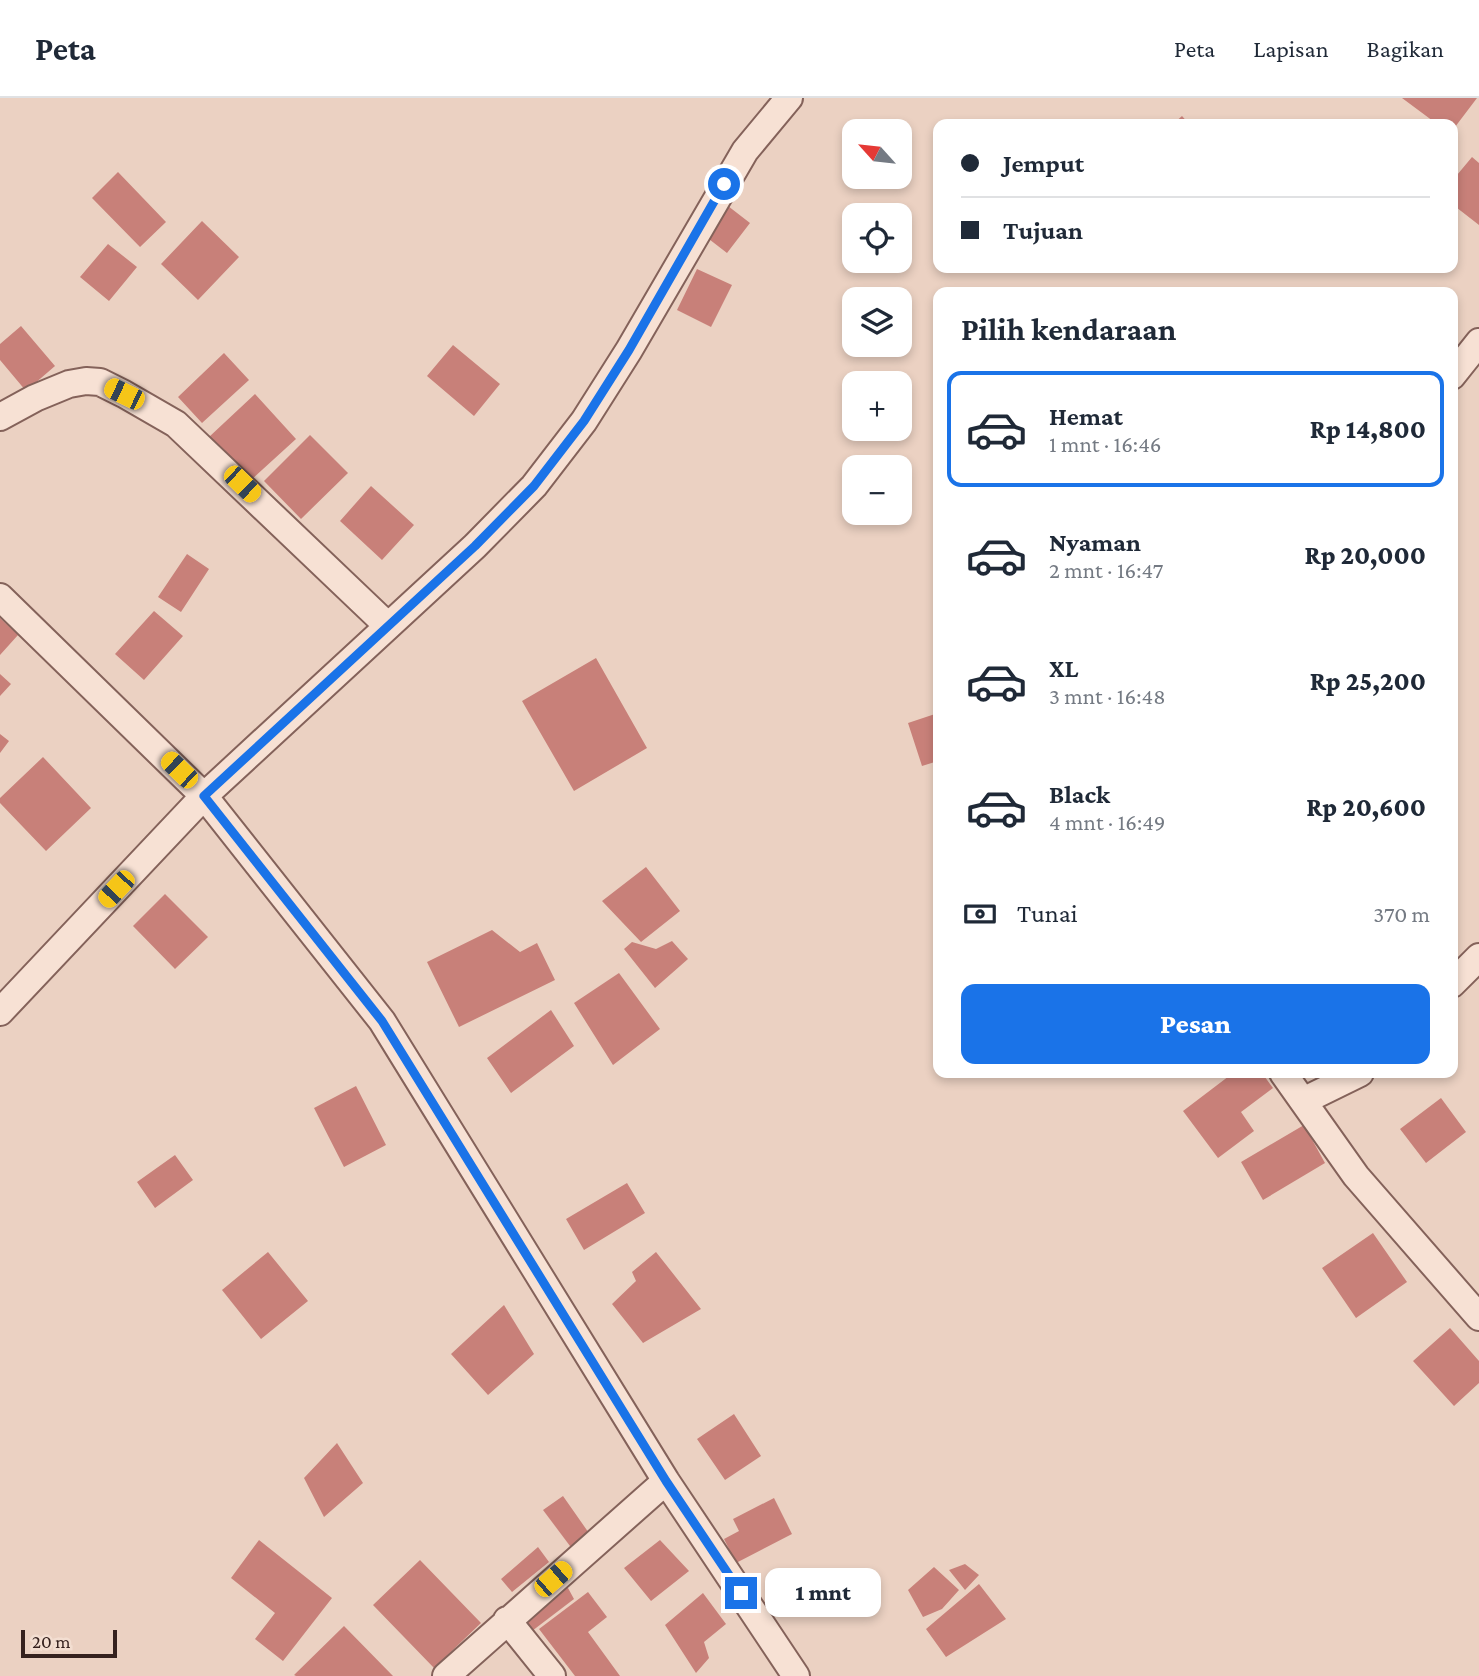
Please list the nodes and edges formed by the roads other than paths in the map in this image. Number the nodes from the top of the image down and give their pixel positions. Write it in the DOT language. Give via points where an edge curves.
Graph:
graph roads {
  1 [pos="789,98"];
  2 [pos="1479,342"];
  3 [pos="1458,368"];
  4 [pos="0,416"];
  5 [pos="0,597"];
  6 [pos="388,626"];
  7 [pos="204,796"];
  8 [pos="1479,957"];
  9 [pos="1458,978"];
  10 [pos="0,1012"];
  11 [pos="1287,1078"];
  12 [pos="1350,1078"];
  13 [pos="1303,1101"];
  14 [pos="1479,1317"];
  15 [pos="666,1481"];
  16 [pos="507,1620"];
  17 [pos="446,1676"];
  18 [pos="552,1676"];
  19 [pos="796,1676"];
  1 -- 6 [label="street" via="745,151 584,421 534,486"];
  2 -- 3 [label="street"];
  4 -- 6 [label="street" via="69,384 100,382 124,394 176,424"];
  5 -- 7 [label="street"];
  6 -- 7 [label="street"];
  7 -- 10 [label="street"];
  7 -- 15 [label="street" via="382,1021"];
  8 -- 9 [label="street"];
  11 -- 13 [label="street"];
  12 -- 13 [label="street"];
  13 -- 14 [label="street" via="1356,1177"];
  15 -- 16 [label="street"];
  15 -- 19 [label="street"];
  16 -- 17 [label="street"];
  16 -- 18 [label="street"];
}
